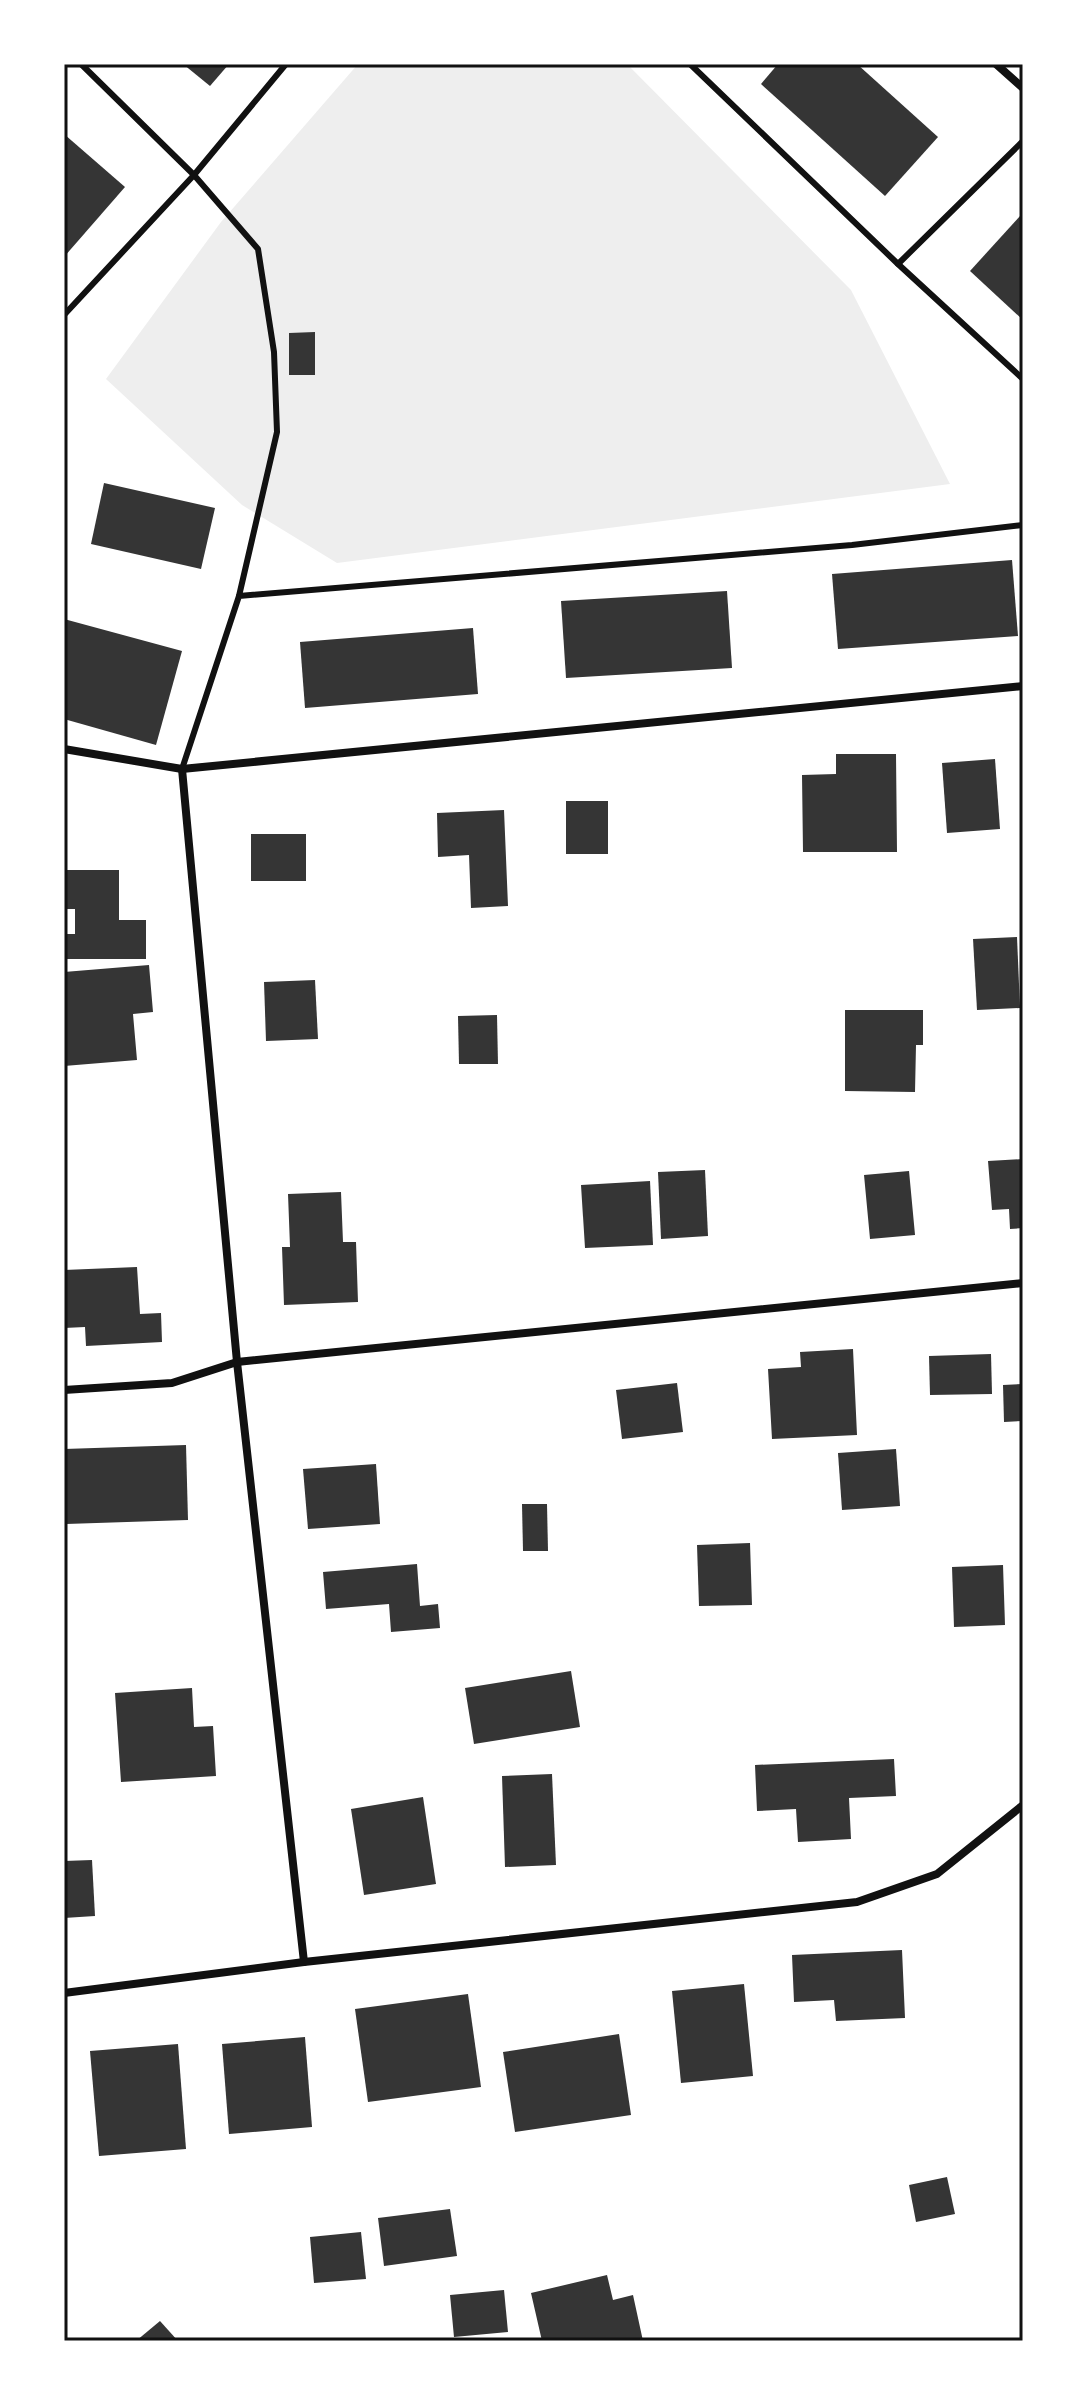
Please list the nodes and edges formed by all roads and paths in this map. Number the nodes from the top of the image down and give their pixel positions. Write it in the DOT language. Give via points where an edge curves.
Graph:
graph roads {
  1 [pos="81,64"];
  2 [pos="286,64"];
  3 [pos="690,64"];
  4 [pos="996,64"];
  5 [pos="1023,88"];
  6 [pos="1023,141"];
  7 [pos="194,175"];
  8 [pos="898,264"];
  9 [pos="64,315"];
  10 [pos="1023,379"];
  11 [pos="1023,525"];
  12 [pos="239,596"];
  13 [pos="1023,686"];
  14 [pos="64,749"];
  15 [pos="182,769"];
  16 [pos="1023,1283"];
  17 [pos="237,1362"];
  18 [pos="64,1390"];
  19 [pos="1023,1805"];
  20 [pos="304,1962"];
  21 [pos="64,1993"];
  1 -- 7 [label="lane"];
  2 -- 7 [label="lane"];
  3 -- 8 [label="lane"];
  4 -- 5 [label="street"];
  6 -- 8 [label="lane"];
  7 -- 9 [label="lane"];
  7 -- 12 [label="lane" via="258,249 274,352 277,432"];
  8 -- 10 [label="lane"];
  11 -- 12 [label="lane" via="852,545"];
  12 -- 15 [label="lane"];
  13 -- 15 [label="street"];
  14 -- 15 [label="street"];
  15 -- 17 [label="street"];
  16 -- 17 [label="street"];
  17 -- 18 [label="street" via="172,1383"];
  17 -- 20 [label="street"];
  19 -- 20 [label="street" via="937,1874 857,1902"];
  20 -- 21 [label="street"];
}
